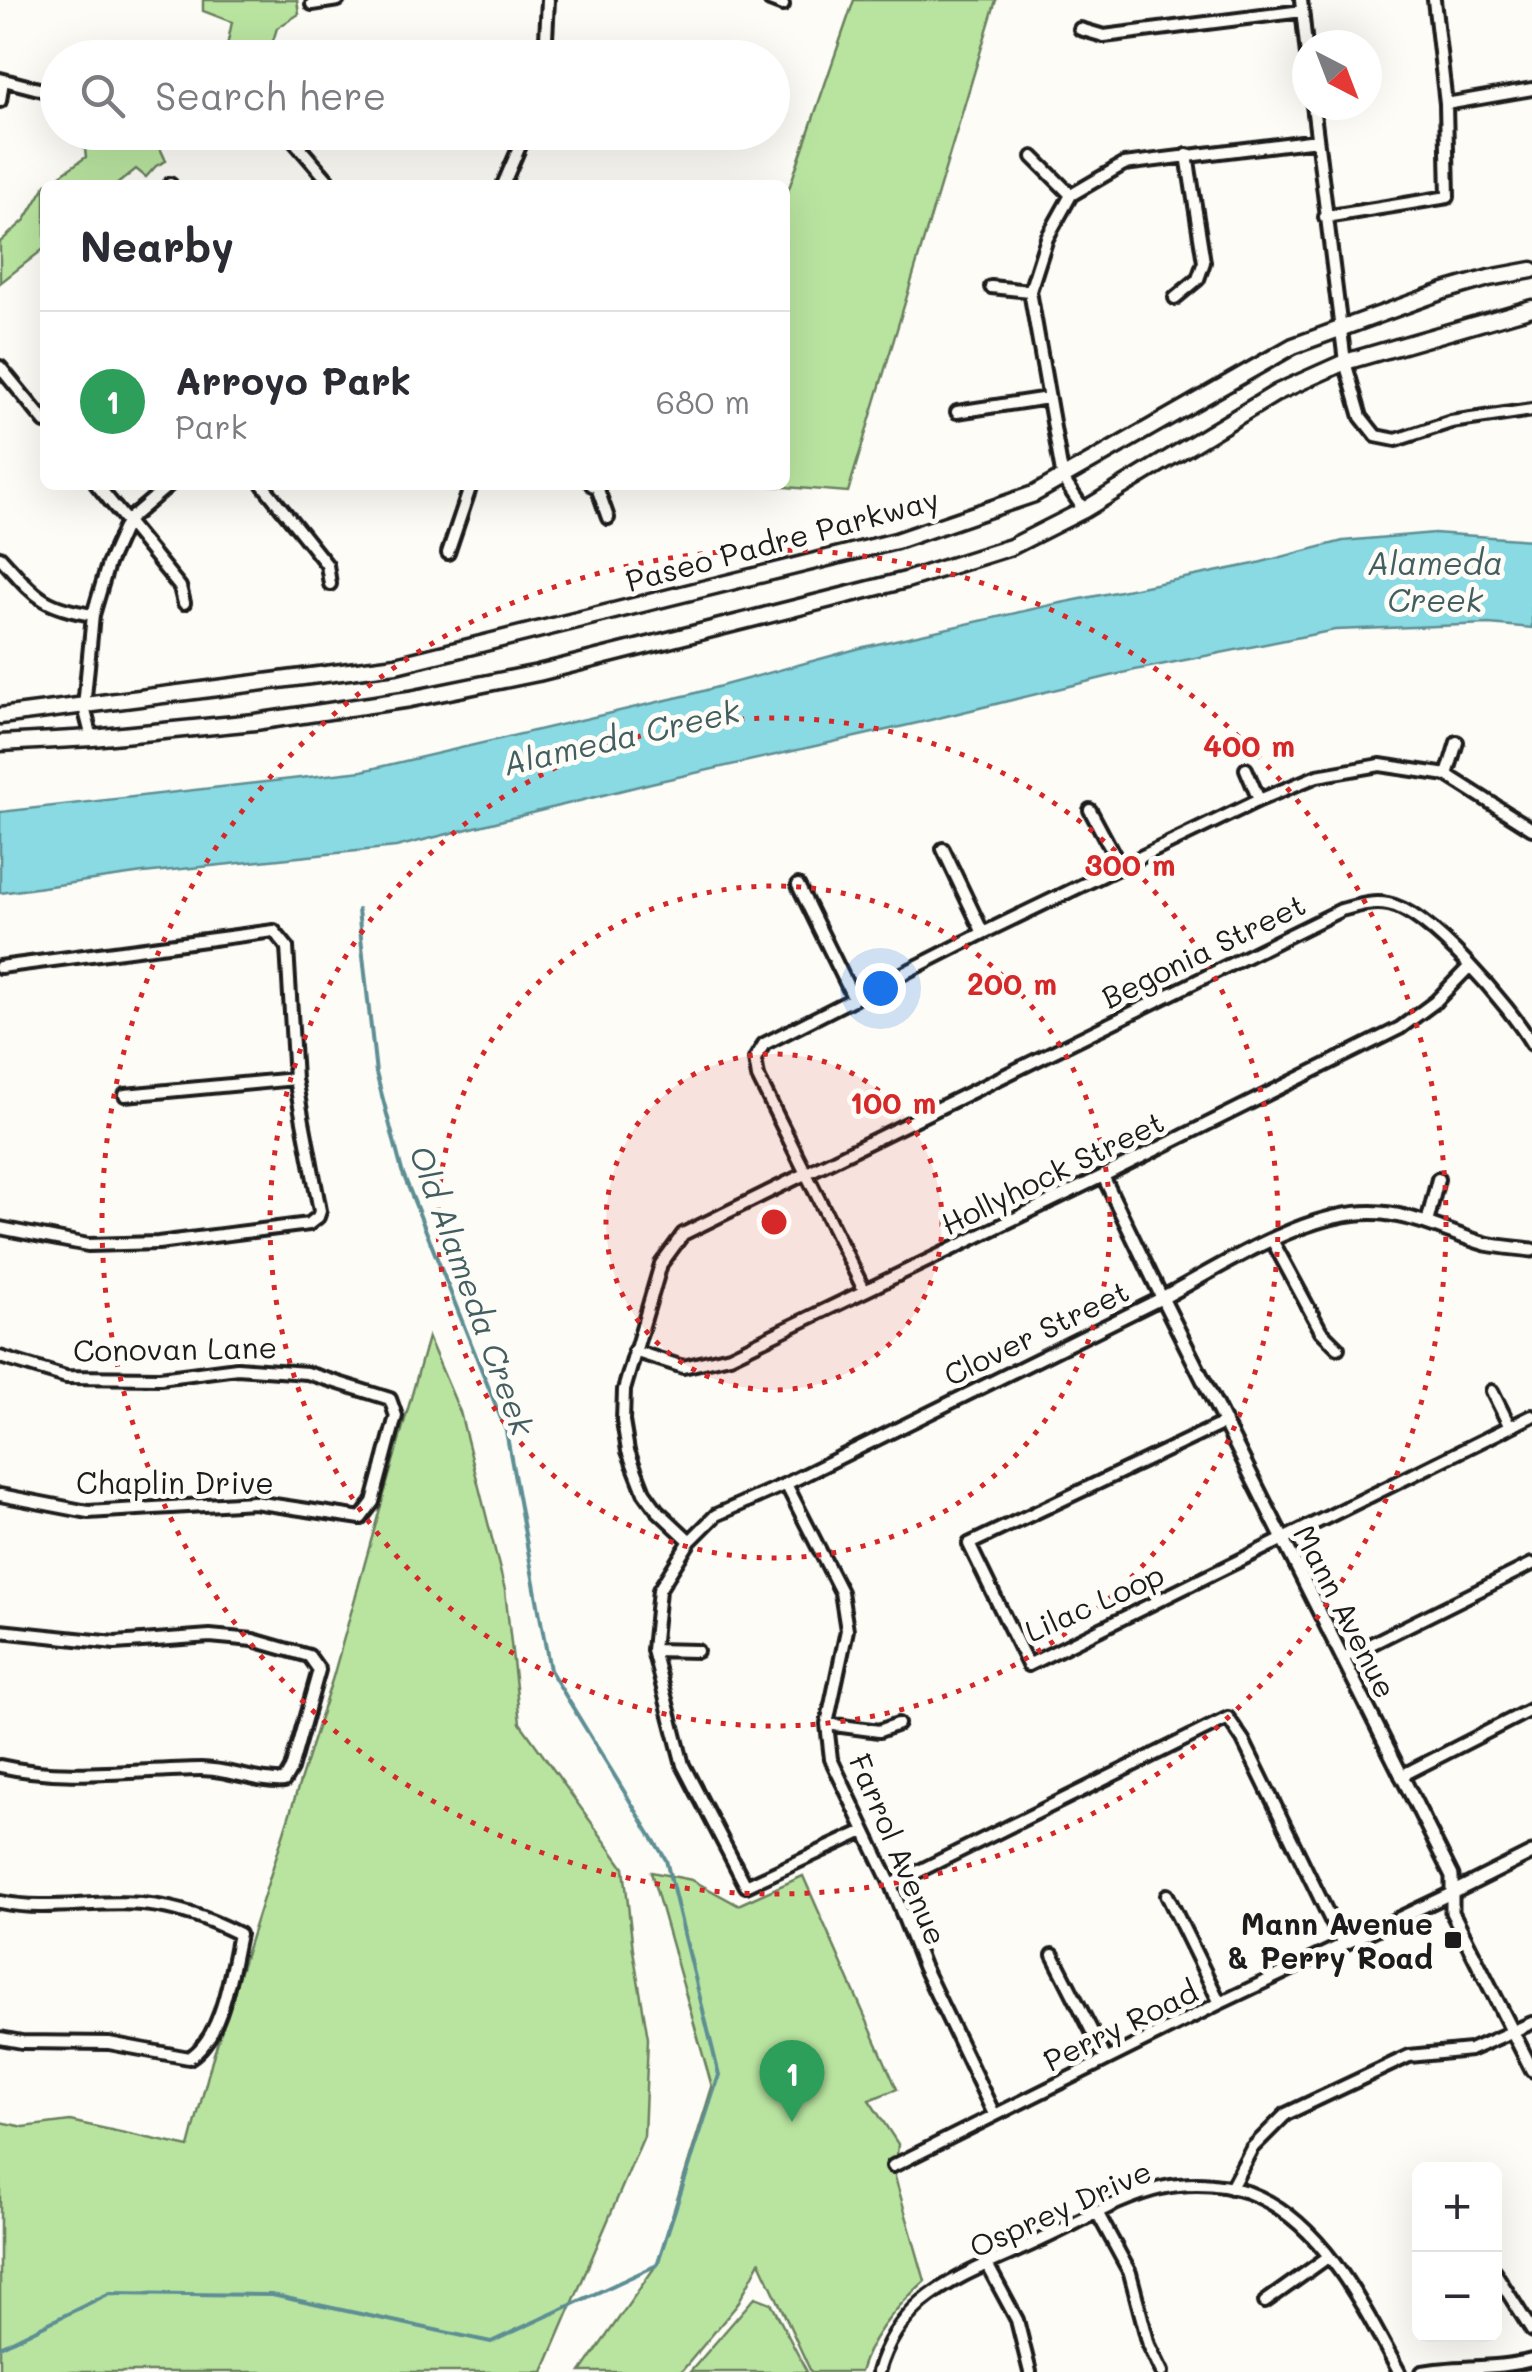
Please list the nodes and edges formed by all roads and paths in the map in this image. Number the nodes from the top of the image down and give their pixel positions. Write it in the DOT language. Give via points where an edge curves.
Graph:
graph roads {
  1 [pos="338,0"];
  2 [pos="548,0"];
  3 [pos="770,0"];
  4 [pos="1434,0"];
  5 [pos="312,4"];
  6 [pos="784,5"];
  7 [pos="1301,5"];
  8 [pos="1080,29"];
  9 [pos="1304,30"];
  10 [pos="546,40"];
  11 [pos="2,79"];
  12 [pos="40,89"];
  13 [pos="1532,89"];
  14 [pos="0,102"];
  15 [pos="1446,104"];
  16 [pos="1315,120"];
  17 [pos="1317,140"];
  18 [pos="301,150"];
  19 [pos="519,150"];
  20 [pos="1187,155"];
  21 [pos="1033,157"];
  22 [pos="328,180"];
  23 [pos="506,180"];
  24 [pos="1071,195"];
  25 [pos="1325,217"];
  26 [pos="1532,270"];
  27 [pos="991,288"];
  28 [pos="1030,291"];
  29 [pos="1175,298"];
  30 [pos="1532,308"];
  31 [pos="1340,328"];
  32 [pos="1346,362"];
  33 [pos="0,367"];
  34 [pos="1048,398"];
  35 [pos="1532,410"];
  36 [pos="956,412"];
  37 [pos="40,416"];
  38 [pos="1063,479"];
  39 [pos="101,490"];
  40 [pos="163,490"];
  41 [pos="267,490"];
  42 [pos="469,490"];
  43 [pos="598,490"];
  44 [pos="1084,510"];
  45 [pos="608,518"];
  46 [pos="127,521"];
  47 [pos="448,553"];
  48 [pos="0,558"];
  49 [pos="330,584"];
  50 [pos="184,603"];
  51 [pos="93,615"];
  52 [pos="84,707"];
  53 [pos="0,716"];
  54 [pos="92,738"];
  55 [pos="1457,742"];
  56 [pos="0,744"];
  57 [pos="1246,768"];
  58 [pos="1447,775"];
  59 [pos="1259,800"];
  60 [pos="1090,810"];
  61 [pos="1532,829"];
  62 [pos="943,849"];
  63 [pos="1121,868"];
  64 [pos="798,885"];
  65 [pos="983,933"];
  66 [pos="0,966"];
  67 [pos="1469,967"];
  68 [pos="854,999"];
  69 [pos="1532,1044"];
  70 [pos="294,1079"];
  71 [pos="125,1095"];
  72 [pos="806,1171"];
  73 [pos="1103,1176"];
  74 [pos="1438,1179"];
  75 [pos="1427,1223"];
  76 [pos="0,1228"];
  77 [pos="1272,1240"];
  78 [pos="1532,1250"];
  79 [pos="864,1290"];
  80 [pos="1162,1298"];
  81 [pos="1338,1348"];
  82 [pos="634,1350"];
  83 [pos="0,1357"];
  84 [pos="1492,1391"];
  85 [pos="396,1416"];
  86 [pos="1532,1416"];
  87 [pos="1224,1423"];
  88 [pos="1510,1427"];
  89 [pos="786,1484"];
  90 [pos="0,1495"];
  91 [pos="690,1541"];
  92 [pos="1284,1541"];
  93 [pos="1532,1564"];
  94 [pos="0,1631"];
  95 [pos="653,1650"];
  96 [pos="697,1651"];
  97 [pos="1343,1658"];
  98 [pos="1532,1709"];
  99 [pos="827,1724"];
  100 [pos="898,1724"];
  101 [pos="0,1766"];
  102 [pos="1401,1776"];
  103 [pos="864,1831"];
  104 [pos="1532,1854"];
  105 [pos="891,1885"];
  106 [pos="1452,1893"];
  107 [pos="1167,1895"];
  108 [pos="0,1902"];
  109 [pos="1343,1945"];
  110 [pos="1054,1955"];
  111 [pos="1220,2003"];
  112 [pos="1532,2023"];
  113 [pos="1512,2032"];
  114 [pos="0,2038"];
  115 [pos="1106,2059"];
  116 [pos="1532,2070"];
  117 [pos="994,2114"];
  118 [pos="893,2166"];
  119 [pos="1231,2188"];
  120 [pos="1098,2214"];
  121 [pos="1328,2257"];
  122 [pos="988,2266"];
  123 [pos="1502,2284"];
  124 [pos="1265,2302"];
  125 [pos="1532,2331"];
  126 [pos="1532,2360"];
  127 [pos="1469,2371"];
  128 [pos="878,2372"];
  129 [pos="1030,2372"];
  130 [pos="1162,2372"];
  131 [pos="1400,2372"];
  132 [pos="1422,2372"];
  1 -- 5 [label="street"];
  2 -- 10 [label="street"];
  3 -- 6 [label="street"];
  4 -- 15 [label="street"];
  7 -- 8 [label="street" via="1104,36"];
  7 -- 9 [label="street"];
  11 -- 12 [label="street"];
  11 -- 14 [label="street"];
  13 -- 15 [label="street"];
  15 -- 25 [label="street" via="1448,197"];
  16 -- 17 [label="street"];
  17 -- 20 [label="street"];
  17 -- 25 [label="street"];
  18 -- 22 [label="street"];
  19 -- 23 [label="street"];
  20 -- 24 [label="street" via="1124,164"];
  20 -- 29 [label="street" via="1204,262 1198,279"];
  21 -- 24 [label="street"];
  24 -- 28 [label="street" via="1046,238"];
  25 -- 31 [label="street"];
  26 -- 31 [label="main road, Paseo Padre Parkway"];
  27 -- 28 [label="street"];
  28 -- 34 [label="street"];
  30 -- 32 [label="main road"];
  31 -- 32 [label="street"];
  31 -- 38 [label="main road, Paseo Padre Parkway" via="1249,368"];
  32 -- 35 [label="street" via="1361,417 1376,436 1396,440 1451,422"];
  32 -- 44 [label="main road" via="1278,392"];
  33 -- 37 [label="street"];
  34 -- 36 [label="street"];
  34 -- 38 [label="street"];
  38 -- 44 [label="street"];
  38 -- 52 [label="main road, Paseo Padre Parkway" via="896,542 396,665"];
  39 -- 46 [label="street"];
  40 -- 46 [label="street"];
  41 -- 49 [label="street" via="327,564"];
  42 -- 47 [label="street"];
  43 -- 45 [label="street"];
  44 -- 54 [label="main road" via="1011,547 906,580 538,673 372,705"];
  46 -- 50 [label="street" via="180,588"];
  46 -- 51 [label="street"];
  48 -- 51 [label="street" via="39,598 60,610"];
  51 -- 52 [label="street"];
  52 -- 53 [label="main road, Paseo Padre Parkway"];
  52 -- 54 [label="street"];
  54 -- 56 [label="main road"];
  55 -- 58 [label="street"];
  57 -- 59 [label="street"];
  58 -- 59 [label="street" via="1380,765 1317,776"];
  58 -- 61 [label="street"];
  59 -- 63 [label="street"];
  60 -- 63 [label="street"];
  62 -- 65 [label="street"];
  63 -- 65 [label="street"];
  64 -- 68 [label="street"];
  65 -- 68 [label="street"];
  66 -- 70 [label="street" via="274,932 288,946"];
  67 -- 69 [label="street, Begonia Street" via="1517,1017"];
  67 -- 72 [label="street, Begonia Street" via="1409,910 1388,904 1342,910"];
  67 -- 73 [label="street, Hollyhock Street" via="1400,1028"];
  68 -- 72 [label="street" via="764,1044 755,1058 758,1077"];
  70 -- 71 [label="street"];
  70 -- 76 [label="street" via="320,1210 309,1224 158,1243 88,1244"];
  72 -- 79 [label="street"];
  72 -- 82 [label="street, Begonia Street" via="683,1234 661,1264"];
  73 -- 79 [label="street, Hollyhock Street"];
  73 -- 80 [label="street, Mann Avenue"];
  74 -- 75 [label="street"];
  75 -- 77 [label="street, Clover Street" via="1384,1212 1350,1214"];
  75 -- 78 [label="street, Clover Street" via="1488,1244"];
  77 -- 80 [label="street, Clover Street"];
  77 -- 81 [label="street" via="1321,1331"];
  79 -- 82 [label="street, Hollyhock Street" via="730,1356 683,1367"];
  80 -- 87 [label="street, Mann Avenue"];
  80 -- 89 [label="street, Clover Street"];
  82 -- 91 [label="street, Begonia Street" via="624,1390 628,1451 644,1492"];
  83 -- 85 [label="street, Conovan Lane" via="66,1377 160,1378 237,1368 306,1372 390,1399"];
  84 -- 88 [label="street"];
  85 -- 90 [label="street, Chaplin Drive" via="373,1502 361,1518 254,1502 88,1512"];
  86 -- 88 [label="street"];
  87 -- 92 [label="street, Mann Avenue"];
  87 -- 92 [label="street, Lilac Loop" via="969,1544 1028,1665"];
  88 -- 92 [label="street"];
  89 -- 91 [label="street, Clover Street" via="716,1515"];
  89 -- 99 [label="street, Farrol Avenue" via="841,1592 846,1630"];
  91 -- 95 [label="street, Clover Street" via="659,1590"];
  92 -- 97 [label="street, Mann Avenue"];
  93 -- 97 [label="street"];
  94 -- 101 [label="street" via="115,1643 253,1640 309,1656 319,1670 284,1781 203,1769 83,1774"];
  95 -- 96 [label="street"];
  95 -- 103 [label="street, Clover Street" via="683,1764 746,1886"];
  97 -- 102 [label="street, Mann Avenue"];
  98 -- 102 [label="street"];
  99 -- 100 [label="street" via="879,1730"];
  99 -- 103 [label="street, Farrol Avenue" via="831,1759"];
  102 -- 106 [label="street, Mann Avenue" via="1452,1876"];
  103 -- 105 [label="street, Farrol Avenue"];
  104 -- 106 [label="street, Perry Road"];
  105 -- 109 [label="street" via="1228,1718"];
  105 -- 117 [label="street, Farrol Avenue"];
  106 -- 109 [label="street, Perry Road"];
  106 -- 113 [label="street, Mann Avenue" via="1452,1912"];
  107 -- 111 [label="street"];
  108 -- 114 [label="street" via="141,1904 197,1913 239,1934 210,2037 190,2058 109,2043"];
  109 -- 111 [label="street, Perry Road"];
  110 -- 115 [label="street"];
  111 -- 115 [label="street, Perry Road"];
  112 -- 113 [label="street"];
  113 -- 116 [label="street, Mann Avenue"];
  113 -- 119 [label="street" via="1470,2050 1409,2056 1286,2114 1252,2148"];
  115 -- 117 [label="street, Perry Road"];
  117 -- 118 [label="street, Perry Road"];
  119 -- 120 [label="street, Osprey Drive" via="1158,2188"];
  119 -- 121 [label="street, Osprey Drive" via="1289,2216"];
  120 -- 122 [label="street, Osprey Drive"];
  120 -- 130 [label="street" via="1130,2273"];
  121 -- 124 [label="street"];
  121 -- 131 [label="street, Osprey Drive"];
  122 -- 128 [label="street, Osprey Drive" via="922,2302 885,2347"];
  122 -- 129 [label="street" via="1016,2320"];
  123 -- 125 [label="street"];
  126 -- 127 [label="street"];
  127 -- 132 [label="street"];
}
